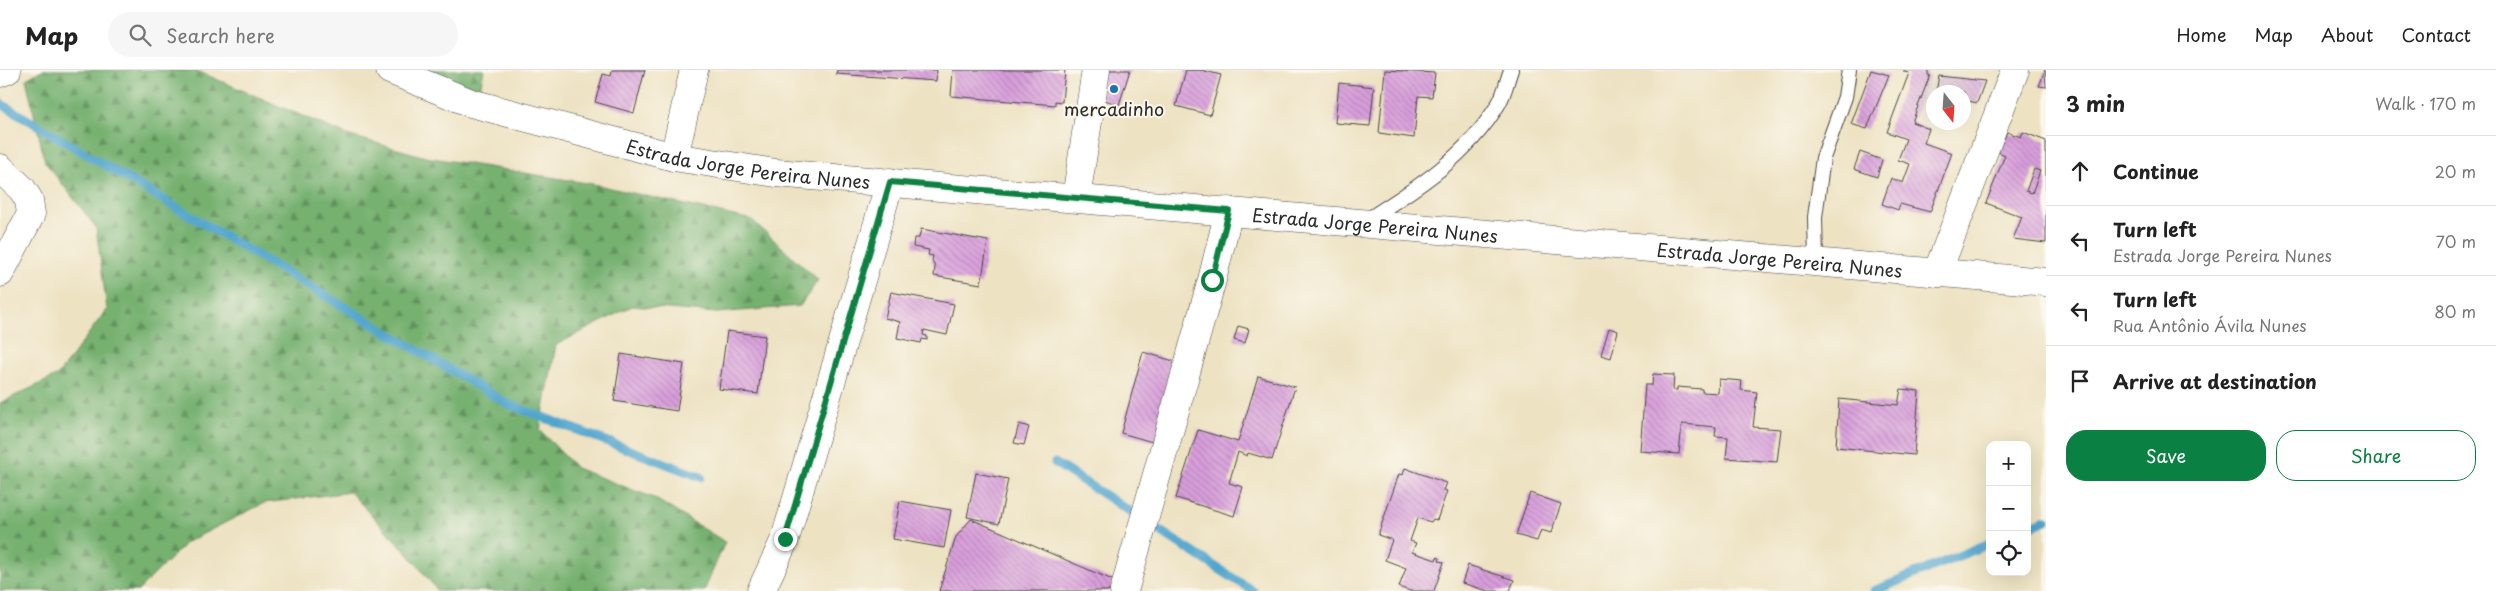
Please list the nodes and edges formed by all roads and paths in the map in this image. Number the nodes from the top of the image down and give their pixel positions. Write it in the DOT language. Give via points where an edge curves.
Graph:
graph roads {
  1 [pos="6,70"];
  2 [pos="390,70"];
  3 [pos="694,70"];
  4 [pos="1096,70"];
  5 [pos="1511,70"];
  6 [pos="1849,70"];
  7 [pos="2015,70"];
  8 [pos="0,73"];
  9 [pos="674,157"];
  10 [pos="0,168"];
  11 [pos="890,182"];
  12 [pos="1076,198"];
  13 [pos="1229,211"];
  14 [pos="1362,223"];
  15 [pos="1816,262"];
  16 [pos="0,273"];
  17 [pos="1937,273"];
  18 [pos="2046,282"];
  19 [pos="761,591"];
  20 [pos="1124,591"];
  1 -- 8 [label="street"];
  2 -- 9 [label="street, Estrada Jorge Pereira Nunes" via="471,103"];
  3 -- 9 [label="street"];
  4 -- 12 [label="street"];
  5 -- 14 [label="lane" via="1500,102 1469,144 1422,185"];
  6 -- 15 [label="lane" via="1845,97 1824,158 1815,218"];
  7 -- 17 [label="street"];
  9 -- 11 [label="street, Estrada Jorge Pereira Nunes" via="776,173"];
  10 -- 16 [label="street" via="22,189 29,200 31,214"];
  11 -- 12 [label="street, Estrada Jorge Pereira Nunes"];
  11 -- 19 [label="street" via="785,539"];
  12 -- 13 [label="street, Estrada Jorge Pereira Nunes"];
  13 -- 14 [label="street, Estrada Jorge Pereira Nunes"];
  13 -- 20 [label="street"];
  14 -- 15 [label="street, Estrada Jorge Pereira Nunes"];
  15 -- 17 [label="street, Estrada Jorge Pereira Nunes"];
  17 -- 18 [label="street, Estrada Jorge Pereira Nunes"];
}
